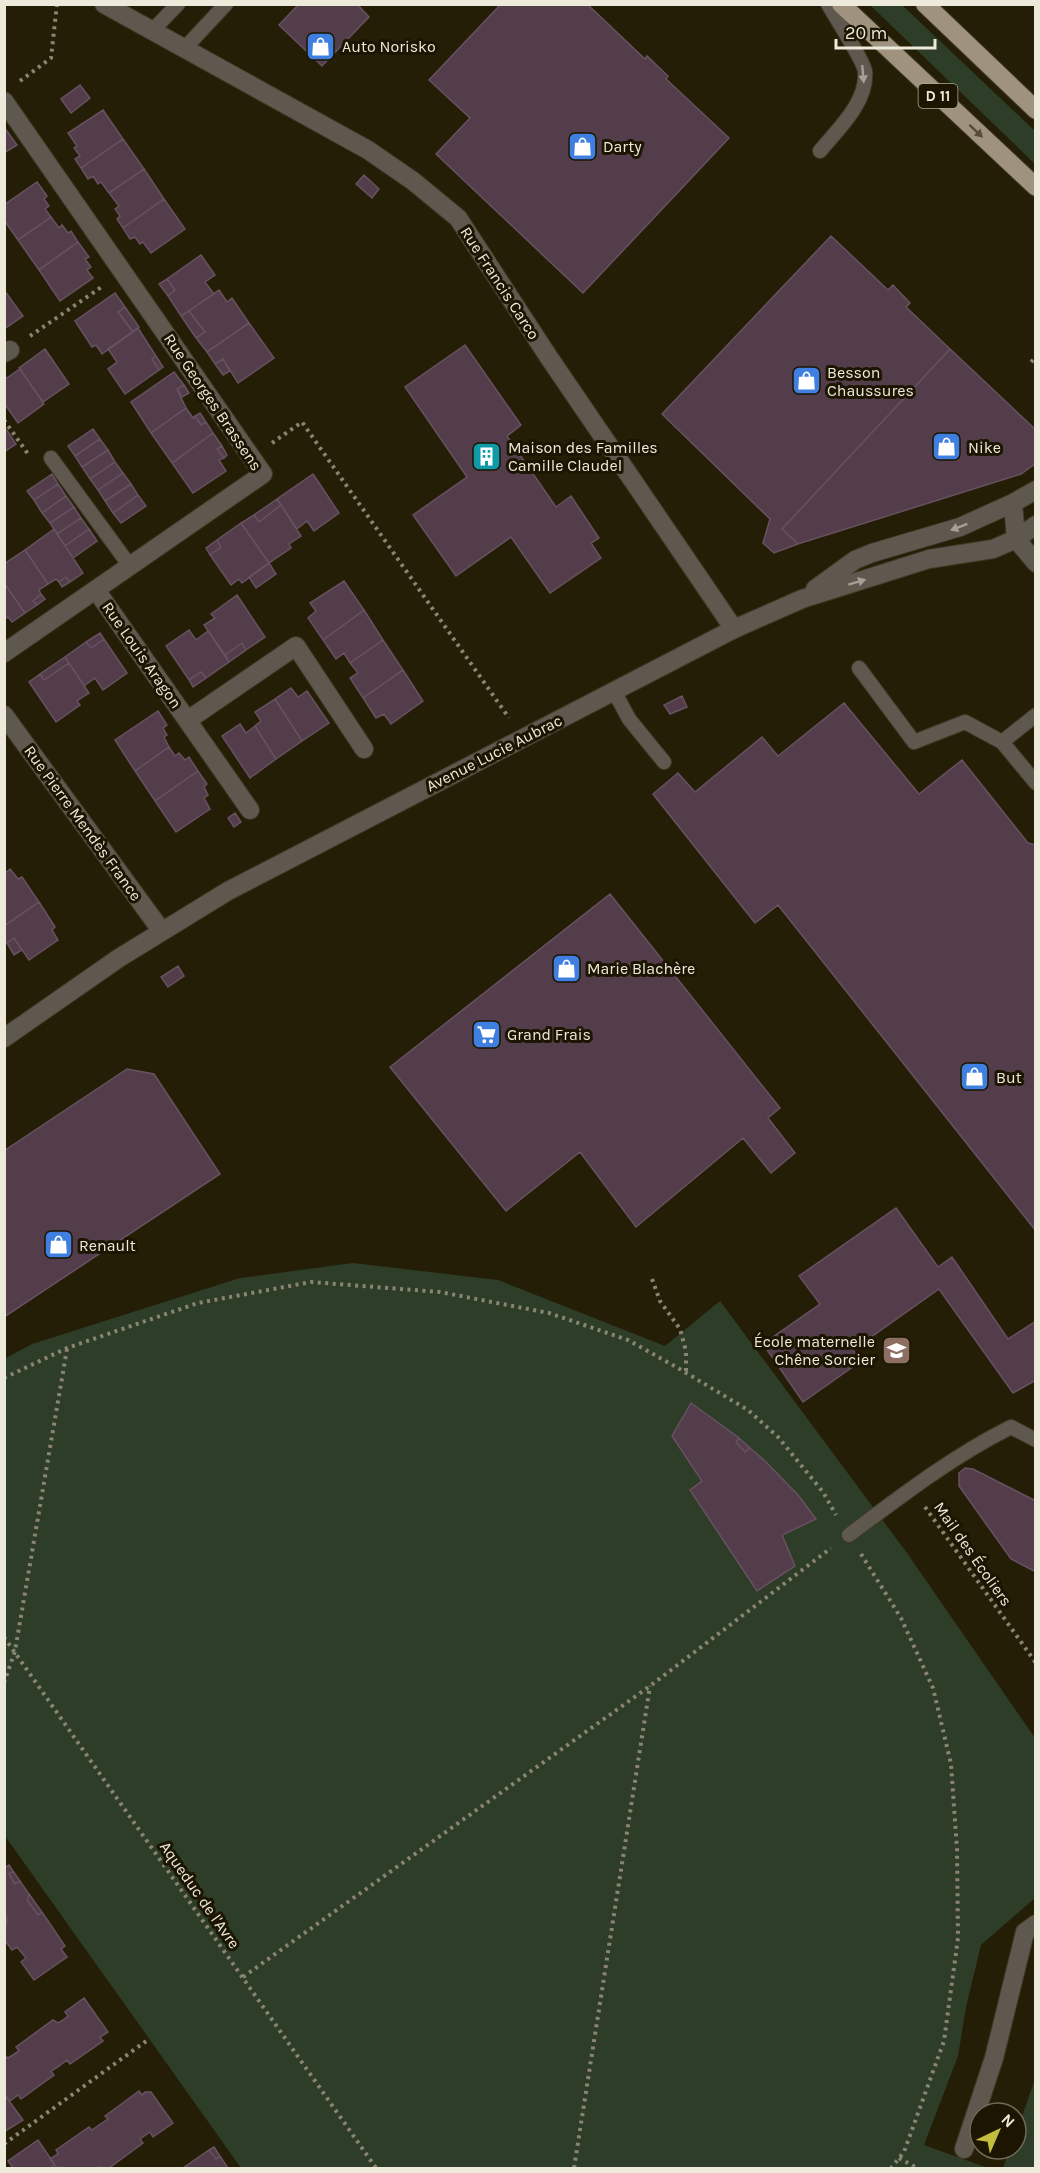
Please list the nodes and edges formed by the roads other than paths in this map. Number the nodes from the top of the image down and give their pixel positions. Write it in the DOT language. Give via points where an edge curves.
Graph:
graph roads {
  1 [pos="105,4"];
  2 [pos="178,4"];
  3 [pos="226,4"];
  4 [pos="828,4"];
  5 [pos="841,4"];
  6 [pos="925,4"];
  7 [pos="152,31"];
  8 [pos="184,49"];
  9 [pos="9,93"];
  10 [pos="1035,110"];
  11 [pos="820,151"];
  12 [pos="1035,187"];
  13 [pos="51,458"];
  14 [pos="1035,489"];
  15 [pos="1013,503"];
  16 [pos="1035,528"];
  17 [pos="1016,539"];
  18 [pos="1035,563"];
  19 [pos="130,566"];
  20 [pos="96,590"];
  21 [pos="802,599"];
  22 [pos="734,629"];
  23 [pos="4,653"];
  24 [pos="859,668"];
  25 [pos="614,691"];
  26 [pos="4,715"];
  27 [pos="1035,715"];
  28 [pos="188,720"];
  29 [pos="1002,742"];
  30 [pos="364,749"];
  31 [pos="664,762"];
  32 [pos="1035,783"];
  33 [pos="250,810"];
  34 [pos="161,930"];
  35 [pos="4,1038"];
  36 [pos="1035,1440"];
  37 [pos="849,1535"];
  38 [pos="1035,1924"];
  39 [pos="964,2150"];
  1 -- 7 [label="street, Rue Francis Carco"];
  2 -- 7 [label="lane"];
  3 -- 8 [label="lane"];
  4 -- 11 [label="lane, one-way" via="865,69 864,91"];
  5 -- 12 [label="main road, D 11, one-way"];
  6 -- 10 [label="main road"];
  7 -- 8 [label="street, Rue Francis Carco"];
  8 -- 22 [label="street, Rue Francis Carco" via="368,150 458,218"];
  9 -- 19 [label="street, Rue Georges Brassens" via="124,271 263,474"];
  13 -- 19 [label="lane"];
  14 -- 15 [label="street"];
  15 -- 16 [label="street"];
  15 -- 17 [label="street"];
  15 -- 21 [label="street, one-way" via="960,527 855,560"];
  16 -- 17 [label="street, Avenue Lucie Aubrac"];
  17 -- 18 [label="street"];
  21 -- 17 [label="street, Avenue Lucie Aubrac, one-way" via="928,559 993,549"];
  19 -- 20 [label="street, Rue Georges Brassens"];
  20 -- 23 [label="street, Rue Georges Brassens"];
  20 -- 28 [label="street, Rue Louis Aragon"];
  21 -- 22 [label="street, Avenue Lucie Aubrac"];
  22 -- 25 [label="street, Avenue Lucie Aubrac"];
  24 -- 29 [label="lane" via="914,742 965,722"];
  25 -- 31 [label="lane" via="629,719"];
  25 -- 34 [label="street, Avenue Lucie Aubrac" via="228,891"];
  26 -- 34 [label="street, Rue Pierre Mendès France"];
  27 -- 29 [label="lane"];
  28 -- 30 [label="street, Rue Louis Aragon" via="296,646"];
  28 -- 33 [label="street, Rue Louis Aragon"];
  29 -- 32 [label="lane"];
  34 -- 35 [label="street, Avenue Lucie Aubrac"];
  36 -- 37 [label="lane" via="1011,1427 980,1443"];
  38 -- 39 [label="street" via="1025,1932 994,2058"];
}
